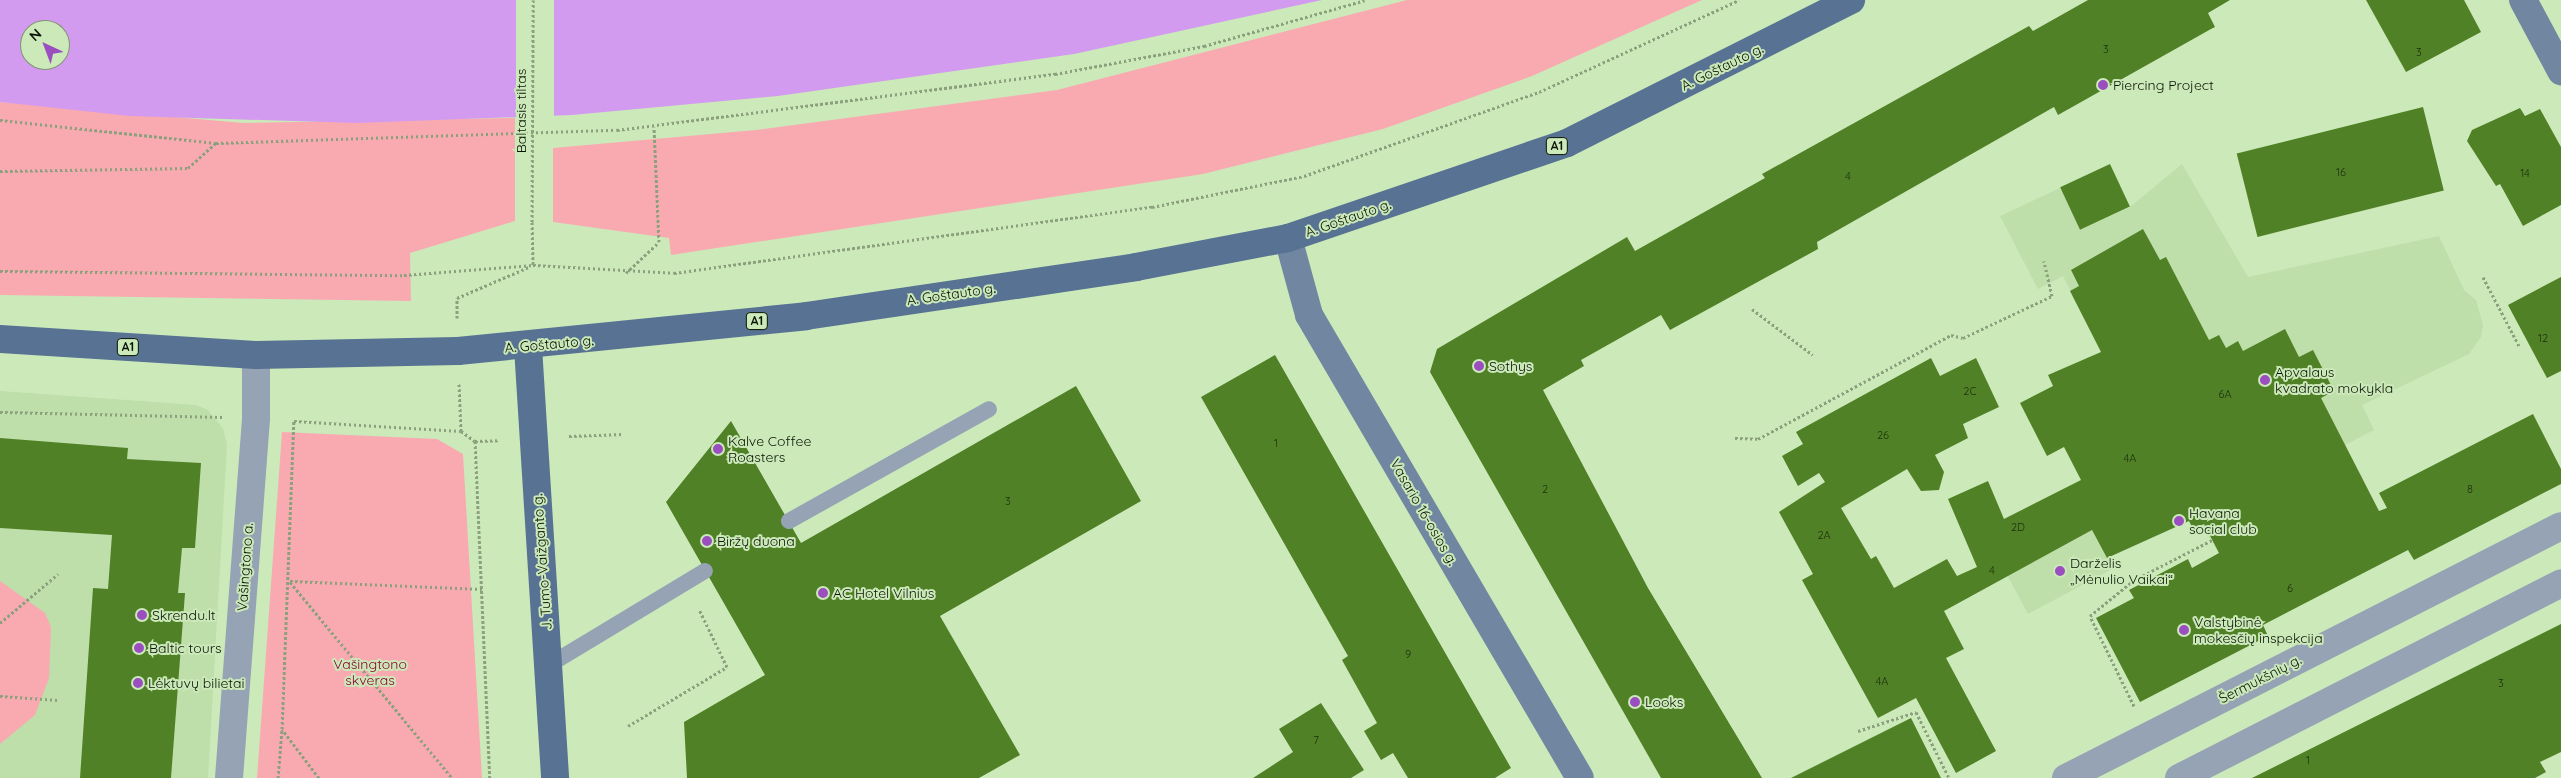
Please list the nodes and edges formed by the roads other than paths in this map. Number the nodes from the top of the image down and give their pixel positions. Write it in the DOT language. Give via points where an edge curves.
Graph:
graph roads {
  1 [pos="1851,0"];
  2 [pos="2522,0"];
  3 [pos="2561,71"];
  4 [pos="1288,238"];
  5 [pos="0,339"];
  6 [pos="528,347"];
  7 [pos="256,355"];
  8 [pos="989,409"];
  9 [pos="789,522"];
  10 [pos="2561,526"];
  11 [pos="705,571"];
  12 [pos="2561,583"];
  13 [pos="549,665"];
  14 [pos="229,778"];
  15 [pos="555,778"];
  16 [pos="1580,778"];
  17 [pos="2066,778"];
  18 [pos="2179,778"];
  1 -- 4 [label="main road, A. Goštauto g. / A1" via="1567,143"];
  2 -- 3 [label="main road"];
  4 -- 6 [label="main road, A. Goštauto g. / A1" via="1136,267 806,316"];
  4 -- 16 [label="main road, Vasario 16-osios g." via="1309,315"];
  5 -- 7 [label="main road, A. Goštauto g. / A1"];
  6 -- 7 [label="main road, A. Goštauto g. / A1"];
  6 -- 13 [label="main road, J. Tumo-Vaižganto g."];
  7 -- 14 [label="street, Vašingtono a." via="256,418"];
  8 -- 9 [label="lane"];
  10 -- 17 [label="street, Šermukšnių g."];
  11 -- 13 [label="lane"];
  12 -- 18 [label="street"];
  13 -- 15 [label="main road, J. Tumo-Vaižganto g."];
}
